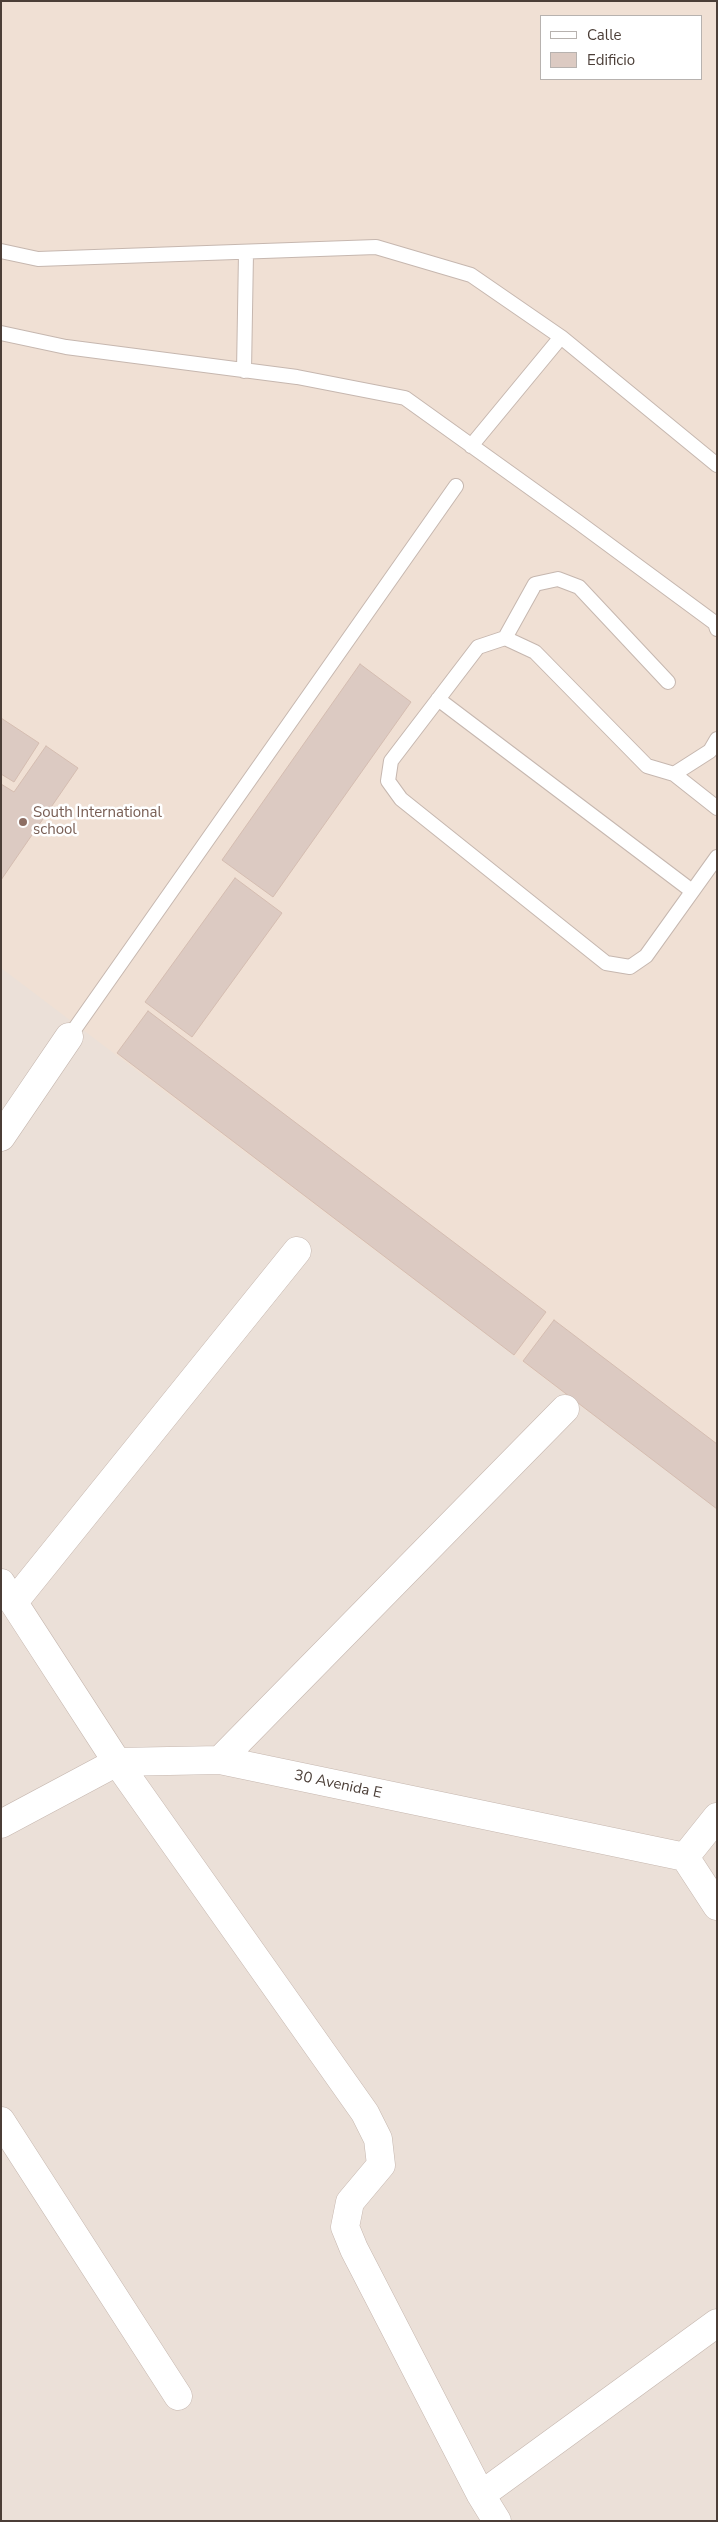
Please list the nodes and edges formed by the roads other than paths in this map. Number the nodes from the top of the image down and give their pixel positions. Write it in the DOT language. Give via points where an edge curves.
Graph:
graph roads {
  1 [pos="1,251"];
  2 [pos="246,253"];
  3 [pos="1,334"];
  4 [pos="562,337"];
  5 [pos="244,371"];
  6 [pos="471,446"];
  7 [pos="717,465"];
  8 [pos="456,486"];
  9 [pos="716,625"];
  10 [pos="505,638"];
  11 [pos="668,682"];
  12 [pos="438,699"];
  13 [pos="717,739"];
  14 [pos="674,774"];
  15 [pos="717,808"];
  16 [pos="717,857"];
  17 [pos="692,891"];
  18 [pos="69,1037"];
  19 [pos="1,1137"];
  20 [pos="297,1251"];
  21 [pos="565,1409"];
  22 [pos="8,1593"];
  23 [pos="220,1760"];
  24 [pos="117,1762"];
  25 [pos="717,1817"];
  26 [pos="1,1824"];
  27 [pos="685,1856"];
  28 [pos="717,1906"];
  29 [pos="1,2121"];
  30 [pos="717,2323"];
  31 [pos="178,2396"];
  32 [pos="481,2496"];
  33 [pos="497,2521"];
  1 -- 2 [label="lane" via="38,259"];
  2 -- 4 [label="lane" via="376,247 471,275"];
  2 -- 5 [label="lane"];
  3 -- 5 [label="lane" via="66,347"];
  4 -- 6 [label="lane"];
  4 -- 7 [label="lane"];
  5 -- 6 [label="lane" via="297,377 405,398"];
  6 -- 9 [label="lane"];
  8 -- 18 [label="lane"];
  10 -- 11 [label="lane" via="535,584 558,579 579,587"];
  10 -- 12 [label="lane" via="478,648"];
  10 -- 14 [label="lane" via="535,652 647,766"];
  12 -- 17 [label="lane"];
  12 -- 17 [label="lane" via="391,761 388,781 401,799 606,963 630,967 646,956"];
  13 -- 14 [label="lane" via="710,751"];
  14 -- 15 [label="lane"];
  16 -- 17 [label="lane"];
  18 -- 19 [label="street"];
  20 -- 22 [label="street"];
  21 -- 23 [label="street"];
  22 -- 24 [label="street"];
  23 -- 24 [label="street, 30 Avenida E"];
  23 -- 27 [label="street, 30 Avenida E"];
  24 -- 26 [label="street, 30 Avenida E"];
  24 -- 32 [label="street" via="365,2113 378,2139 381,2165 350,2202 345,2227"];
  25 -- 27 [label="street"];
  27 -- 28 [label="street"];
  29 -- 31 [label="street"];
  30 -- 32 [label="street"];
  32 -- 33 [label="street"];
}
